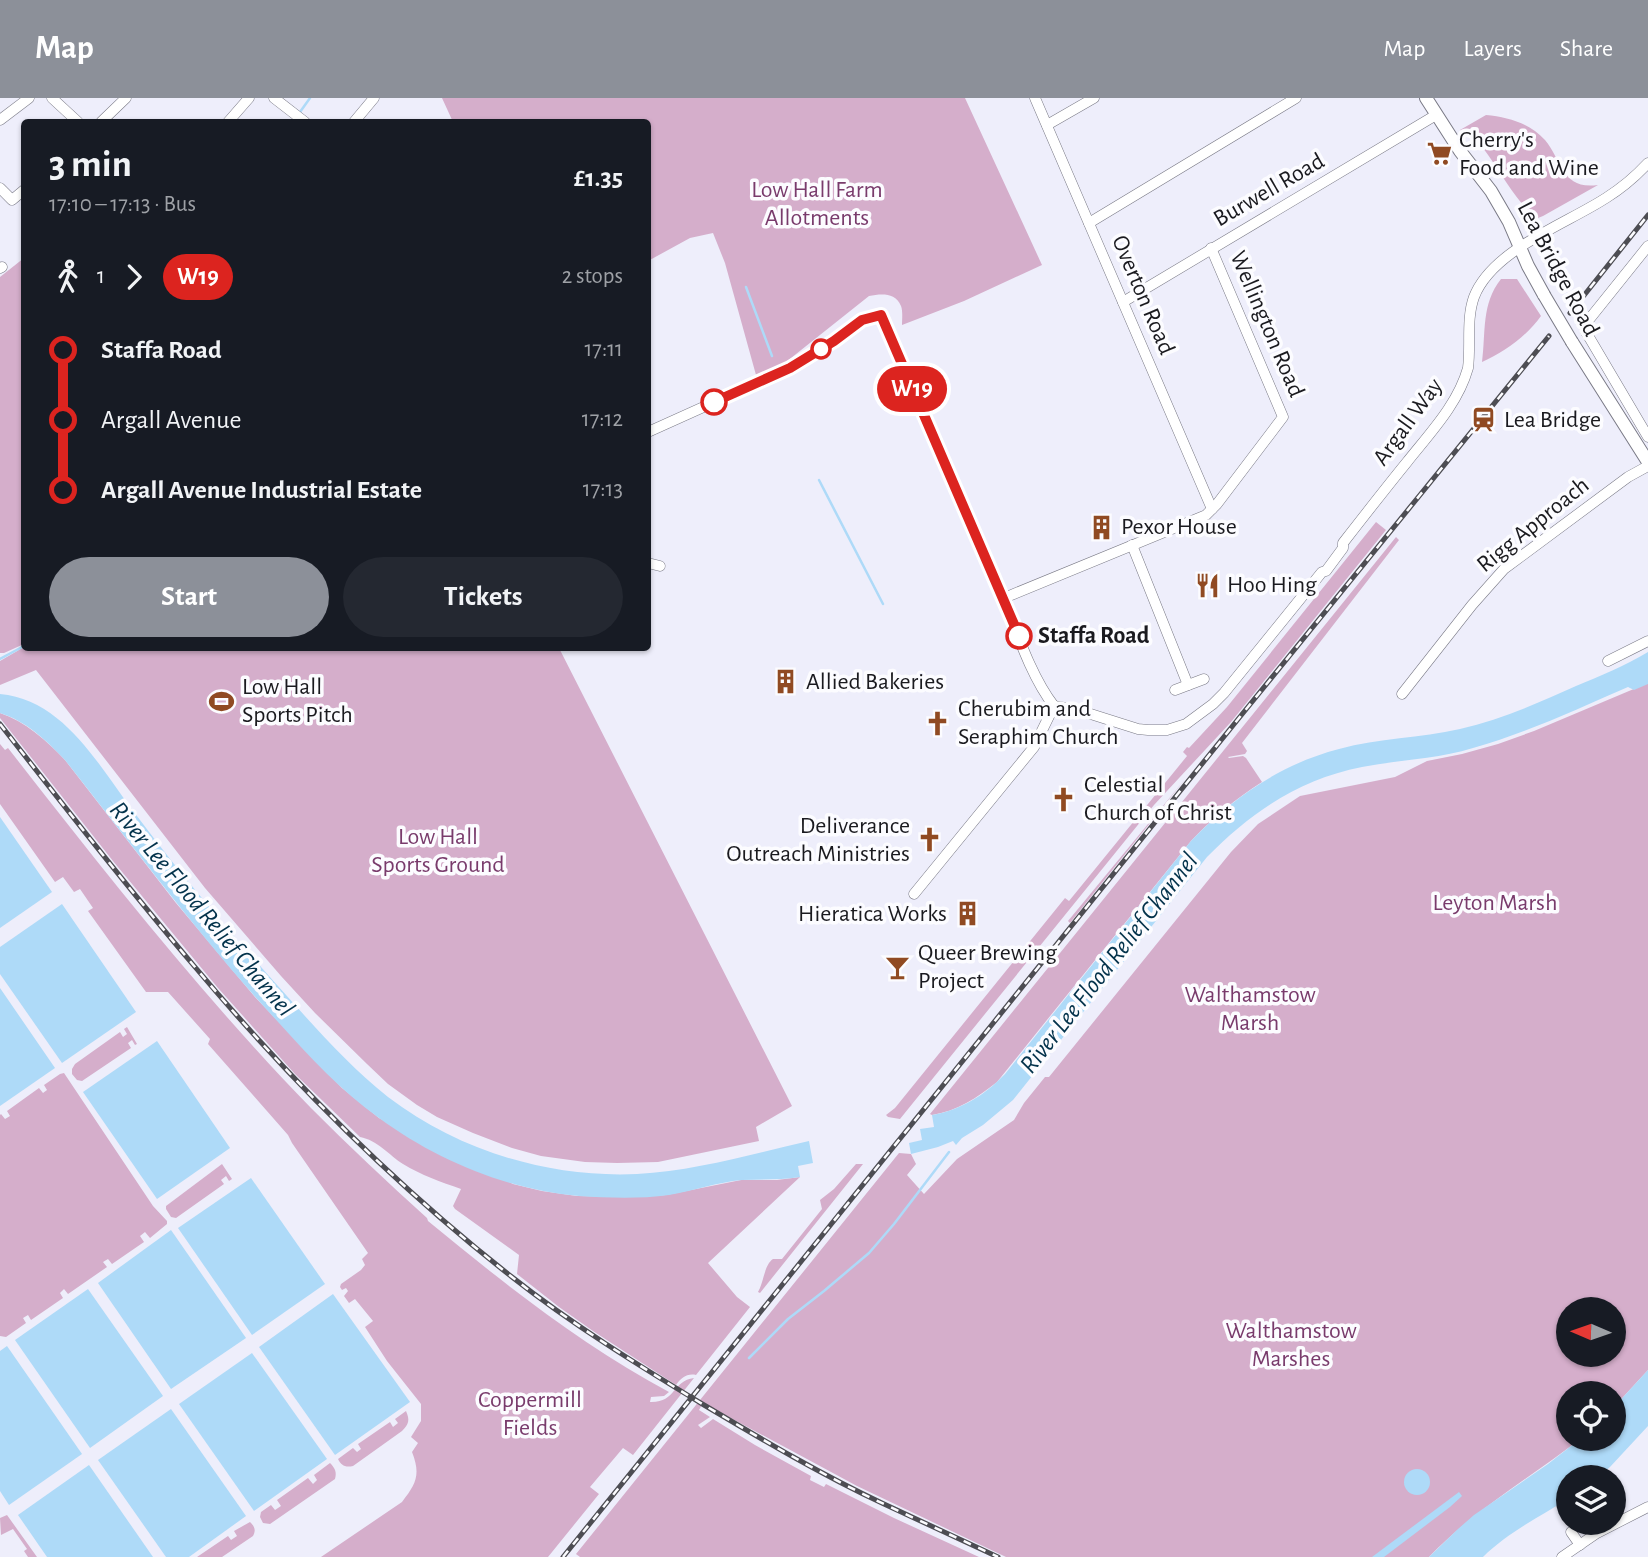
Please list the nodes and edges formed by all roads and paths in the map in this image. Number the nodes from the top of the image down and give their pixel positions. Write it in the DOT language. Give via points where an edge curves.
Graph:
graph roads {
  1 [pos="29,98"];
  2 [pos="52,98"];
  3 [pos="126,98"];
  4 [pos="248,98"];
  5 [pos="274,98"];
  6 [pos="374,98"];
  7 [pos="1035,98"];
  8 [pos="1094,98"];
  9 [pos="1296,98"];
  10 [pos="1432,104"];
  11 [pos="75,119"];
  12 [pos="105,119"];
  13 [pos="230,119"];
  14 [pos="301,119"];
  15 [pos="356,119"];
  16 [pos="0,120"];
  17 [pos="1047,125"];
  18 [pos="1648,163"];
  19 [pos="0,188"];
  20 [pos="21,192"];
  21 [pos="1089,223"];
  22 [pos="1648,246"];
  23 [pos="1520,247"];
  24 [pos="1211,248"];
  25 [pos="1123,302"];
  26 [pos="651,431"];
  27 [pos="1648,437"];
  28 [pos="1648,464"];
  29 [pos="1212,509"];
  30 [pos="1132,545"];
  31 [pos="651,564"];
  32 [pos="660,566"];
  33 [pos="1004,598"];
  34 [pos="1648,641"];
  35 [pos="1608,661"];
  36 [pos="1205,679"];
  37 [pos="1188,685"];
  38 [pos="1175,690"];
  39 [pos="1402,694"];
  40 [pos="1054,706"];
  41 [pos="914,894"];
  42 [pos="1648,1507"];
  43 [pos="1573,1535"];
  44 [pos="1580,1545"];
  45 [pos="1562,1557"];
  1 -- 16 [label="street"];
  2 -- 11 [label="street"];
  3 -- 12 [label="street"];
  4 -- 13 [label="street"];
  5 -- 14 [label="street"];
  6 -- 15 [label="street"];
  7 -- 17 [label="street, Overton Road"];
  8 -- 17 [label="street"];
  9 -- 21 [label="street"];
  10 -- 23 [label="main road, Lea Bridge Road" via="1491,191"];
  10 -- 24 [label="street, Burwell Road"];
  17 -- 21 [label="street, Overton Road"];
  18 -- 23 [label="street, Argall Way" via="1607,198"];
  19 -- 20 [label="street" via="12,200"];
  21 -- 25 [label="street, Overton Road"];
  22 -- 27 [label="street" via="1585,327"];
  23 -- 28 [label="main road, Lea Bridge Road, bridge" via="1544,295"];
  23 -- 40 [label="street, Argall Way" via="1491,270 1474,297 1468,368 1454,400 1213,704 1186,724 1167,730 1138,729"];
  24 -- 25 [label="street, Burwell Road"];
  24 -- 29 [label="street, Wellington Road" via="1283,417"];
  25 -- 29 [label="street, Overton Road"];
  26 -- 33 [label="street" via="790,368 862,320 881,315"];
  28 -- 39 [label="street, Rigg Approach" via="1504,569"];
  29 -- 30 [label="street"];
  30 -- 33 [label="street"];
  30 -- 37 [label="street"];
  31 -- 32 [label="street"];
  33 -- 40 [label="street" via="1044,694"];
  34 -- 35 [label="street"];
  36 -- 37 [label="street"];
  37 -- 38 [label="street"];
  40 -- 41 [label="street" via="1034,747"];
  42 -- 44 [label="street"];
  43 -- 44 [label="street"];
  44 -- 45 [label="street"];
}
